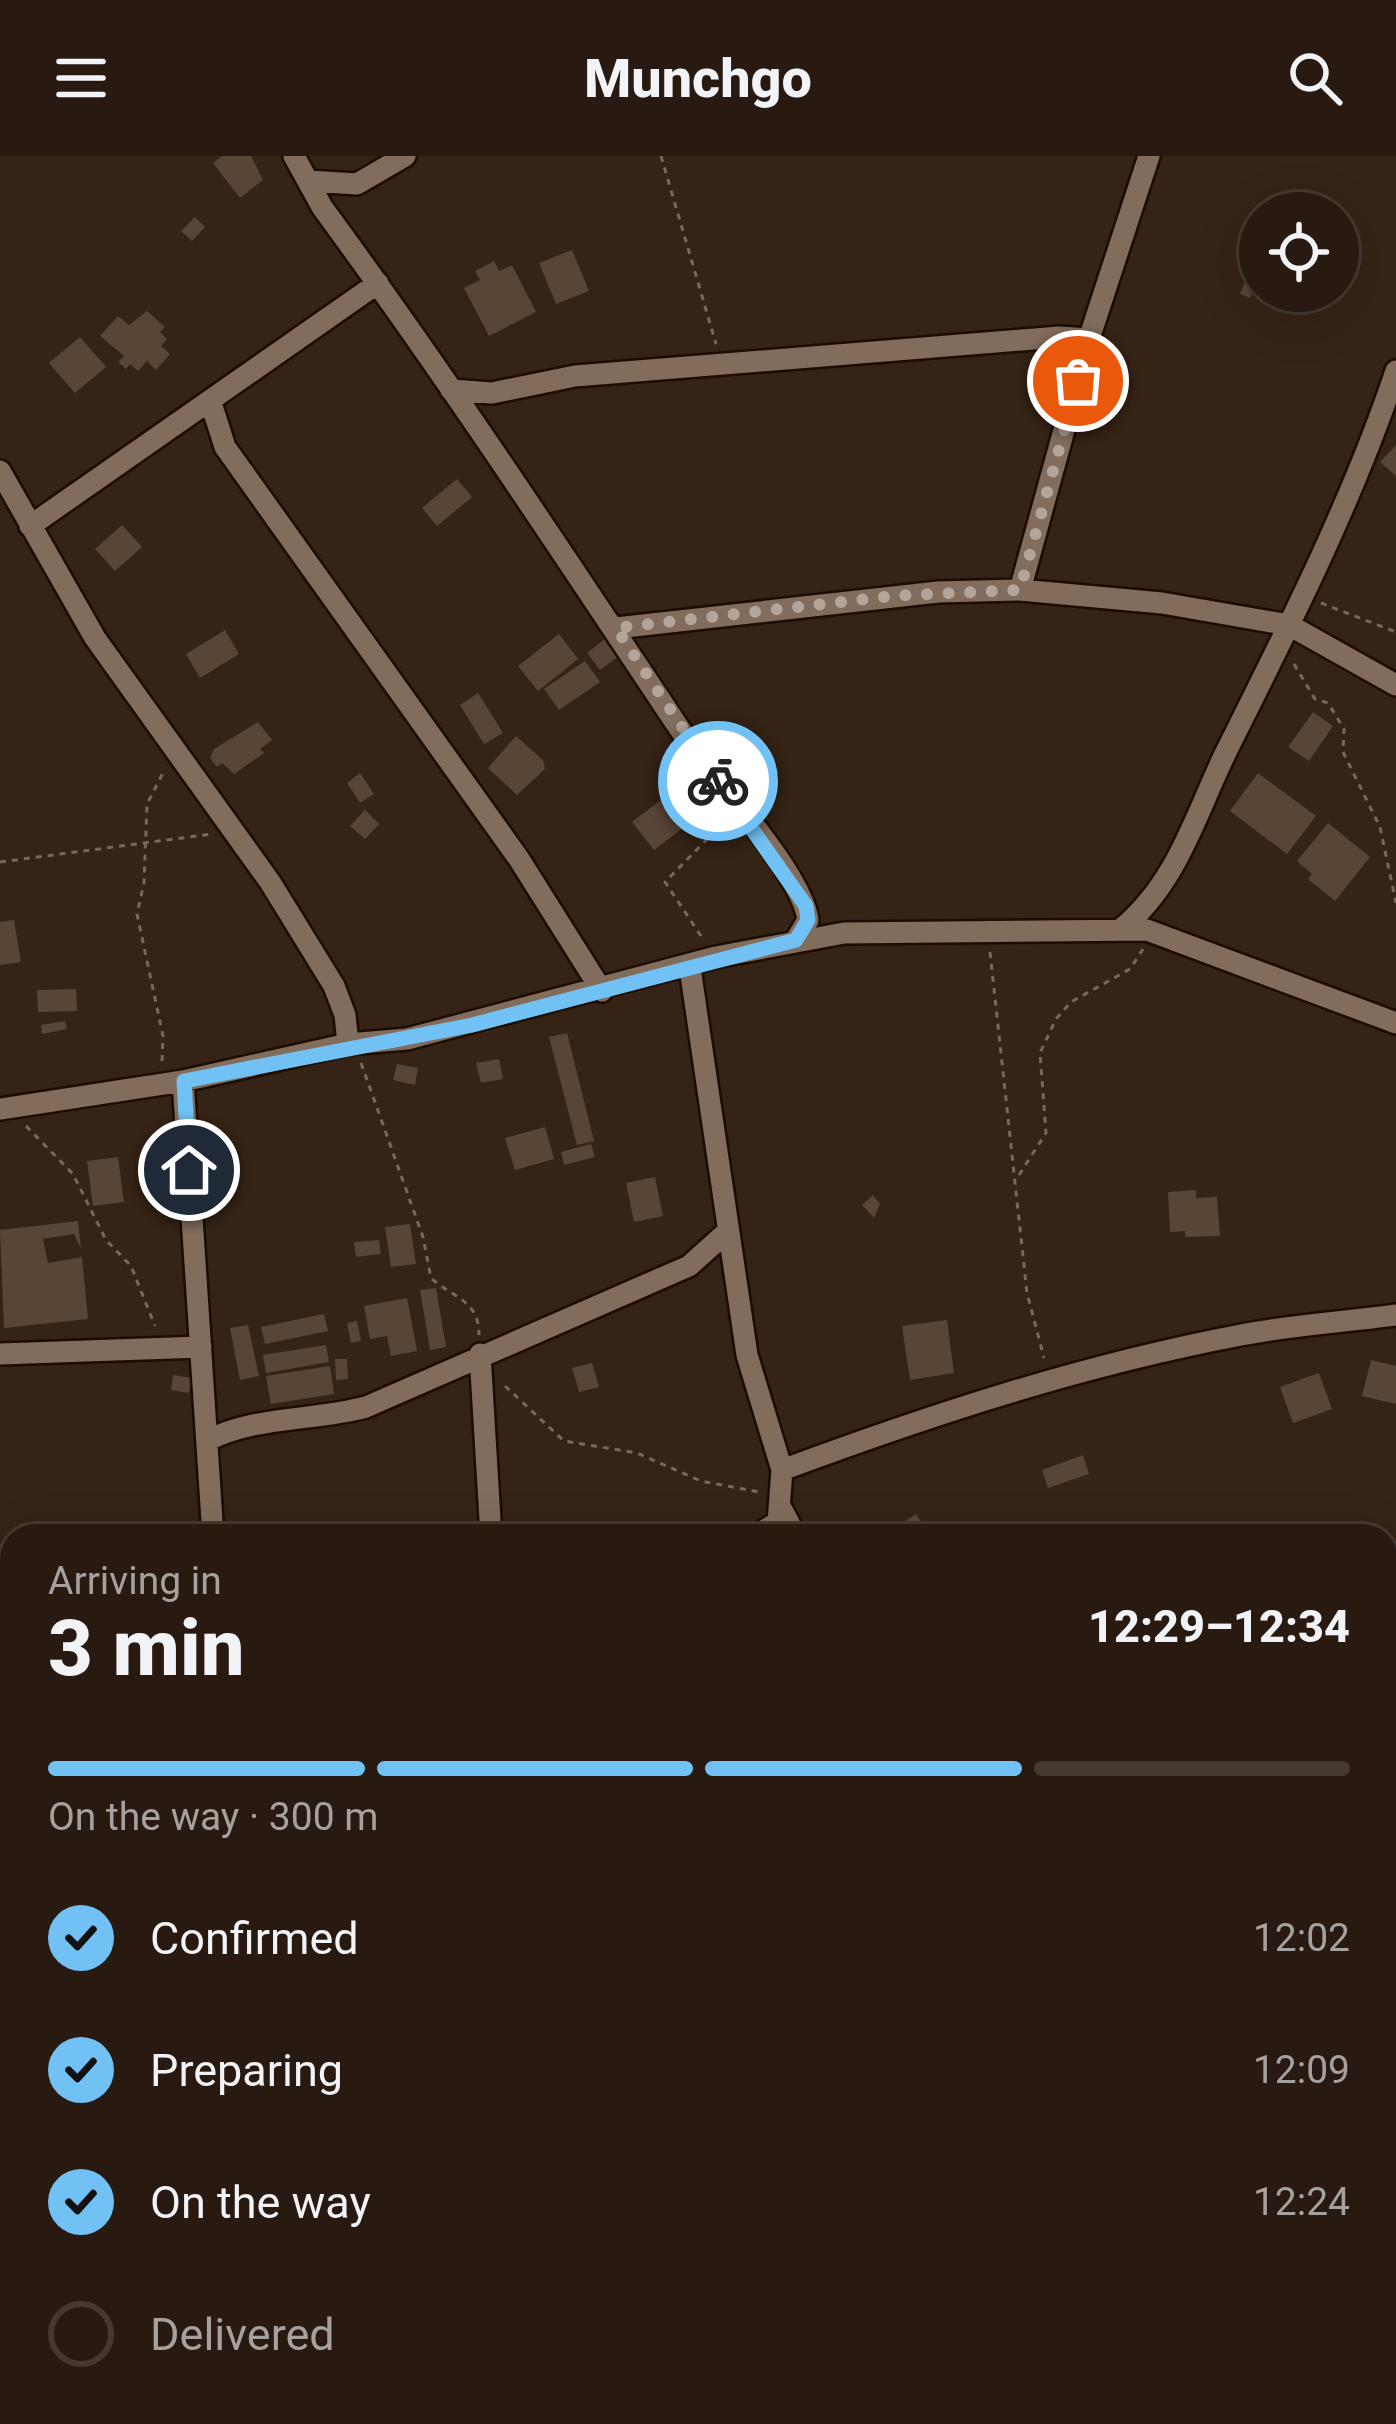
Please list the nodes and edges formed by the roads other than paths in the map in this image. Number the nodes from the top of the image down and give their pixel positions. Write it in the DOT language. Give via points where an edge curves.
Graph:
graph roads {
  1 [pos="294,156"];
  2 [pos="406,156"];
  3 [pos="1149,156"];
  4 [pos="308,181"];
  5 [pos="377,283"];
  6 [pos="1089,339"];
  7 [pos="1396,371"];
  8 [pos="451,390"];
  9 [pos="211,403"];
  10 [pos="0,471"];
  11 [pos="30,526"];
  12 [pos="1020,590"];
  13 [pos="616,628"];
  14 [pos="1285,634"];
  15 [pos="1396,685"];
  16 [pos="806,906"];
  17 [pos="1120,930"];
  18 [pos="844,933"];
  19 [pos="796,940"];
  20 [pos="690,968"];
  21 [pos="602,991"];
  22 [pos="1396,1023"];
  23 [pos="360,1043"];
  24 [pos="175,1082"];
  25 [pos="4,1108"];
  26 [pos="728,1231"];
  27 [pos="1396,1315"];
  28 [pos="201,1347"];
  29 [pos="0,1354"];
  30 [pos="481,1365"];
  31 [pos="207,1441"];
  32 [pos="782,1470"];
  33 [pos="783,1502"];
  34 [pos="212,1524"];
  35 [pos="483,1524"];
  36 [pos="775,1524"];
  37 [pos="791,1524"];
  1 -- 4 [label="street"];
  2 -- 4 [label="street" via="357,184"];
  3 -- 6 [label="street"];
  4 -- 5 [label="street"];
  5 -- 8 [label="street"];
  5 -- 9 [label="street"];
  6 -- 8 [label="street" via="722,362 493,393"];
  6 -- 12 [label="street"];
  7 -- 14 [label="street"];
  8 -- 13 [label="street"];
  9 -- 11 [label="street"];
  9 -- 21 [label="street" via="225,447 519,859"];
  10 -- 11 [label="street"];
  11 -- 23 [label="street" via="95,638 270,882"];
  12 -- 13 [label="street" via="892,596"];
  12 -- 14 [label="street" via="1162,603"];
  13 -- 16 [label="street"];
  14 -- 15 [label="street"];
  14 -- 17 [label="street" via="1167,880"];
  16 -- 18 [label="street"];
  16 -- 19 [label="street"];
  17 -- 18 [label="street"];
  17 -- 22 [label="street" via="1147,930"];
  18 -- 19 [label="street"];
  19 -- 20 [label="street"];
  20 -- 21 [label="street"];
  20 -- 26 [label="street"];
  21 -- 23 [label="street"];
  23 -- 24 [label="street"];
  24 -- 25 [label="street"];
  24 -- 28 [label="street"];
  26 -- 30 [label="street" via="689,1266"];
  26 -- 32 [label="street" via="747,1355"];
  27 -- 32 [label="street" via="1242,1335 1052,1380"];
  28 -- 29 [label="street"];
  28 -- 31 [label="street"];
  30 -- 31 [label="street" via="324,1418 238,1427"];
  30 -- 35 [label="street"];
  31 -- 34 [label="street"];
  32 -- 33 [label="street"];
  33 -- 36 [label="street"];
  33 -- 37 [label="street"];
}
